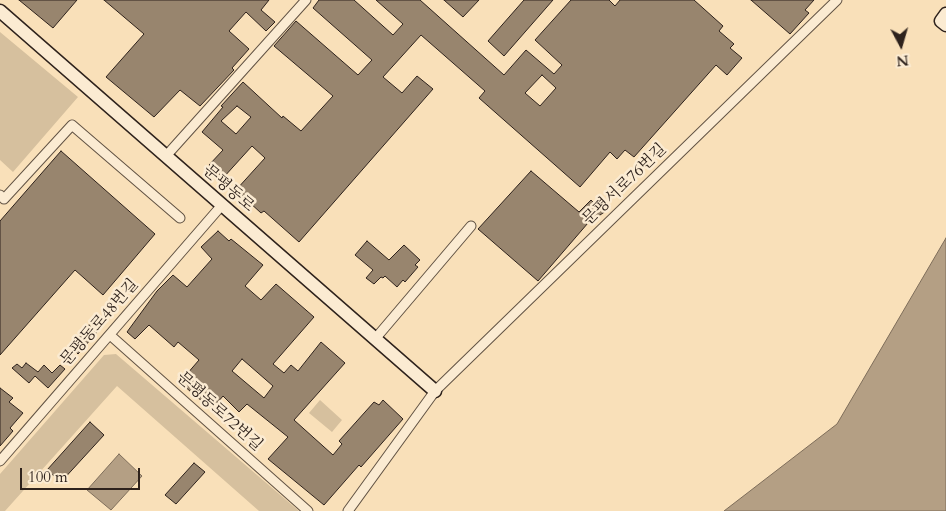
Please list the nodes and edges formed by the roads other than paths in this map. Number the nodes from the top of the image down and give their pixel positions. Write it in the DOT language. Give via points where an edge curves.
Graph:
graph roads {
  1 [pos="306,0"];
  2 [pos="837,0"];
  3 [pos="0,11"];
  4 [pos="946,14"];
  5 [pos="946,25"];
  6 [pos="166,156"];
  7 [pos="0,195"];
  8 [pos="222,205"];
  9 [pos="180,218"];
  10 [pos="470,226"];
  11 [pos="110,335"];
  12 [pos="375,339"];
  13 [pos="435,391"];
  14 [pos="0,461"];
  15 [pos="308,511"];
  16 [pos="348,511"];
  1 -- 6 [label="street"];
  2 -- 13 [label="street, 문평서로76번길"];
  3 -- 6 [label="main road, 문평동로"];
  4 -- 5 [label="main road" via="941,21"];
  6 -- 8 [label="main road, 문평동로"];
  7 -- 9 [label="street" via="4,199 72,125"];
  8 -- 11 [label="street, 문평동로48번길"];
  8 -- 12 [label="main road, 문평동로"];
  10 -- 12 [label="street"];
  11 -- 14 [label="street, 문평동로48번길"];
  11 -- 15 [label="street, 문평동로72번길"];
  12 -- 13 [label="main road, 문평동로"];
  13 -- 16 [label="street"];
}
